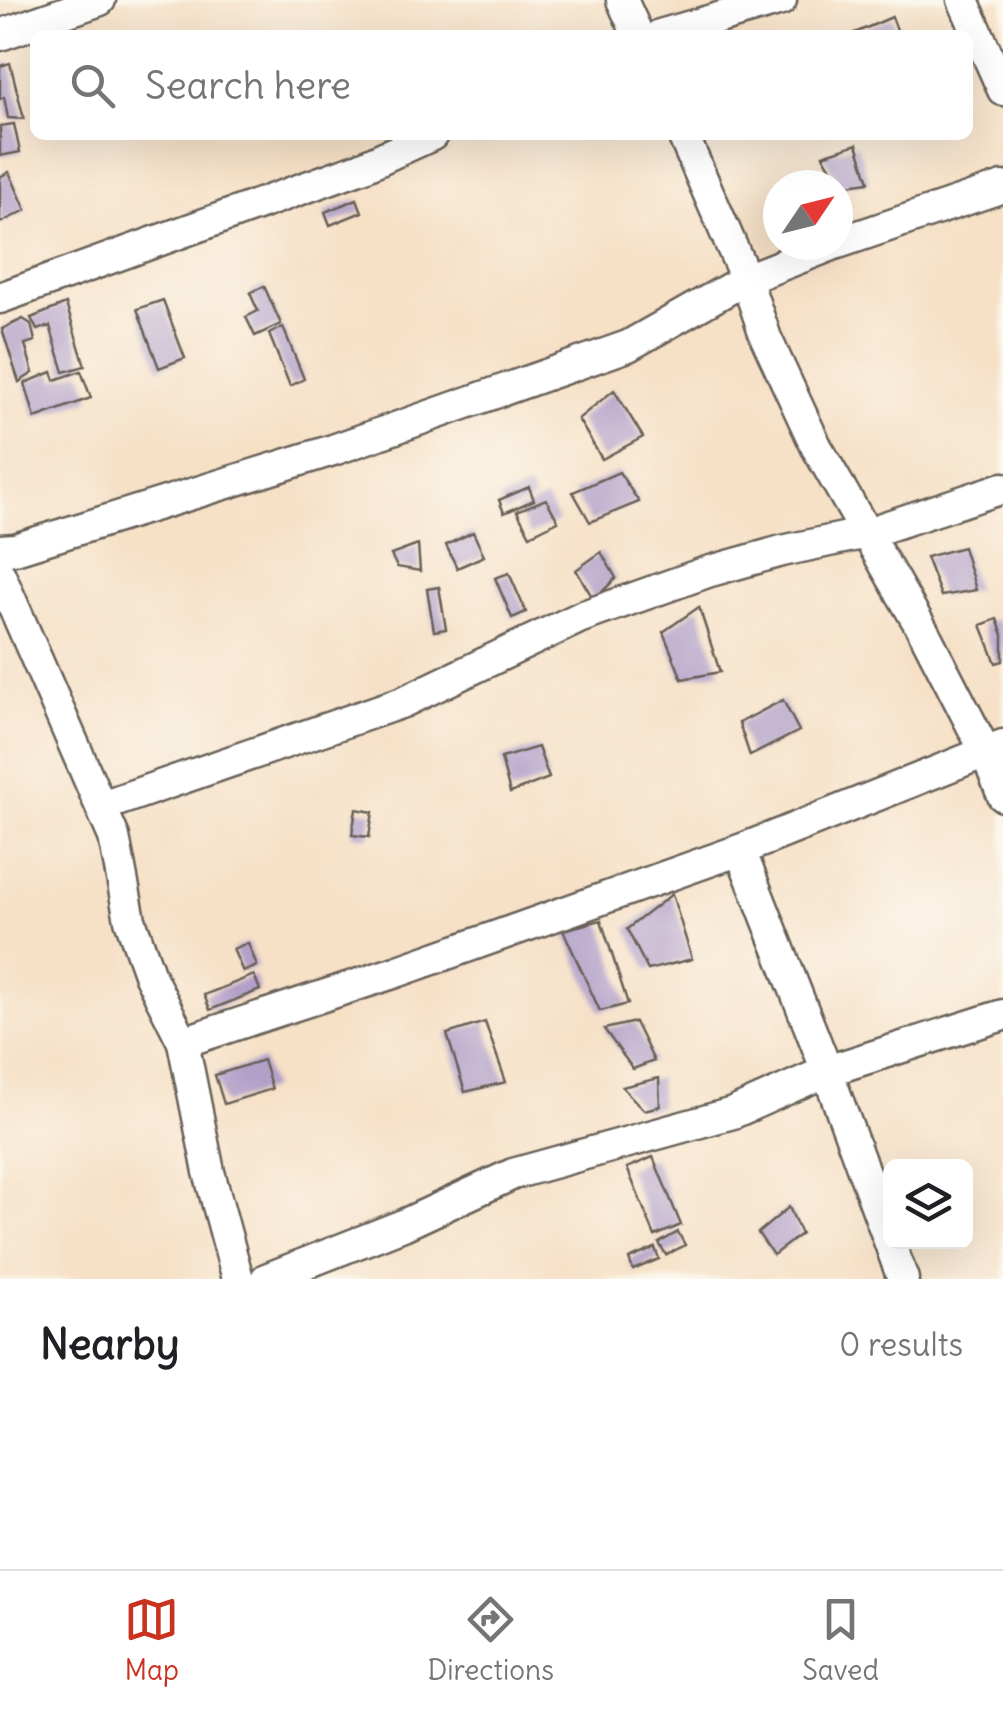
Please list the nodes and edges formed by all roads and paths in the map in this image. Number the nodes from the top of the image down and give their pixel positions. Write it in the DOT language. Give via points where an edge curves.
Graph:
graph roads {
  1 [pos="100,0"];
  2 [pos="622,0"];
  3 [pos="781,0"];
  4 [pos="963,0"];
  5 [pos="636,30"];
  6 [pos="677,30"];
  7 [pos="0,34"];
  8 [pos="1003,90"];
  9 [pos="421,140"];
  10 [pos="684,140"];
  11 [pos="1003,187"];
  12 [pos="853,238"];
  13 [pos="794,260"];
  14 [pos="746,279"];
  15 [pos="0,298"];
  16 [pos="1003,488"];
  17 [pos="867,533"];
  18 [pos="0,550"];
  19 [pos="0,575"];
  20 [pos="994,748"];
  21 [pos="1003,796"];
  22 [pos="102,806"];
  23 [pos="740,850"];
  24 [pos="1003,1015"];
  25 [pos="183,1042"];
  26 [pos="828,1071"];
  27 [pos="238,1279"];
  28 [pos="266,1279"];
  29 [pos="903,1279"];
  1 -- 7 [label="street"];
  2 -- 5 [label="street"];
  3 -- 6 [label="street"];
  4 -- 8 [label="street"];
  9 -- 15 [label="street"];
  10 -- 14 [label="street"];
  11 -- 12 [label="street"];
  13 -- 14 [label="street"];
  14 -- 17 [label="street" via="816,446"];
  14 -- 18 [label="street" via="628,346 351,444"];
  16 -- 17 [label="street"];
  17 -- 20 [label="street"];
  17 -- 22 [label="street" via="782,550 617,604 404,702"];
  19 -- 22 [label="street"];
  20 -- 21 [label="street"];
  20 -- 23 [label="street"];
  22 -- 25 [label="street" via="130,920"];
  23 -- 25 [label="street"];
  23 -- 26 [label="street"];
  24 -- 26 [label="street"];
  25 -- 27 [label="street" via="208,1172"];
  26 -- 28 [label="street" via="733,1113 513,1174"];
  26 -- 29 [label="street"];
}
